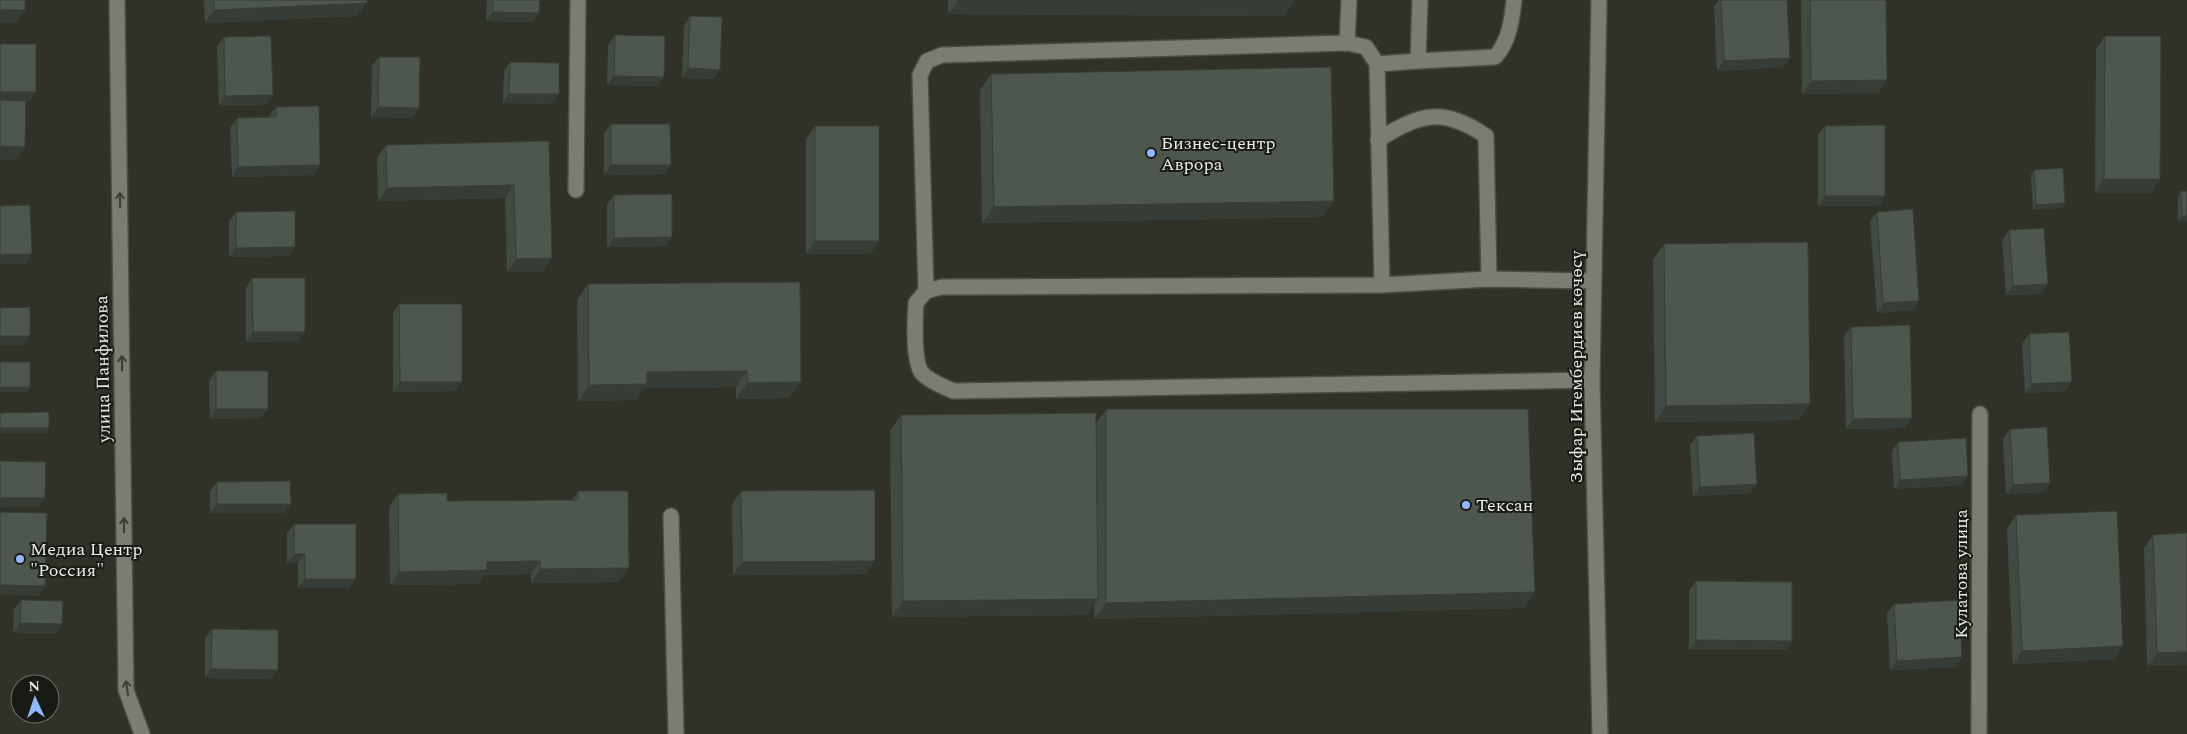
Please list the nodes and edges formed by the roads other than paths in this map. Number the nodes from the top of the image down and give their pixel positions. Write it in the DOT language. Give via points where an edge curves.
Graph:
graph roads {
  1 [pos="117,0"];
  2 [pos="578,0"];
  3 [pos="1349,0"];
  4 [pos="1420,0"];
  5 [pos="1514,0"];
  6 [pos="1599,0"];
  7 [pos="1347,43"];
  8 [pos="1418,62"];
  9 [pos="1377,64"];
  10 [pos="1378,140"];
  11 [pos="576,190"];
  12 [pos="1489,279"];
  13 [pos="1594,281"];
  14 [pos="1382,285"];
  15 [pos="926,291"];
  16 [pos="1592,380"];
  17 [pos="1980,414"];
  18 [pos="671,516"];
  19 [pos="142,734"];
  20 [pos="676,734"];
  21 [pos="1600,734"];
  22 [pos="1979,734"];
  19 -- 1 [label="street, улица Панфилова, one-way" via="126,690"];
  2 -- 11 [label="street"];
  3 -- 7 [label="street"];
  4 -- 8 [label="street"];
  5 -- 8 [label="street" via="1512,23 1495,57"];
  6 -- 13 [label="street, Зыфар Игембердиев көчөсү"];
  7 -- 9 [label="street" via="1366,47"];
  7 -- 15 [label="street" via="942,55 927,62 920,75"];
  8 -- 9 [label="street"];
  9 -- 10 [label="street"];
  10 -- 12 [label="street" via="1425,117 1446,117 1469,124 1486,136"];
  10 -- 14 [label="street"];
  12 -- 13 [label="street"];
  12 -- 14 [label="street"];
  13 -- 16 [label="street, Зыфар Игембердиев көчөсү"];
  14 -- 15 [label="street" via="942,287"];
  15 -- 16 [label="street" via="916,303 916,352 922,372 935,383 953,391"];
  16 -- 21 [label="street, Зыфар Игембердиев көчөсү"];
  17 -- 22 [label="street, Кулатова улица"];
  18 -- 20 [label="street"];
}
